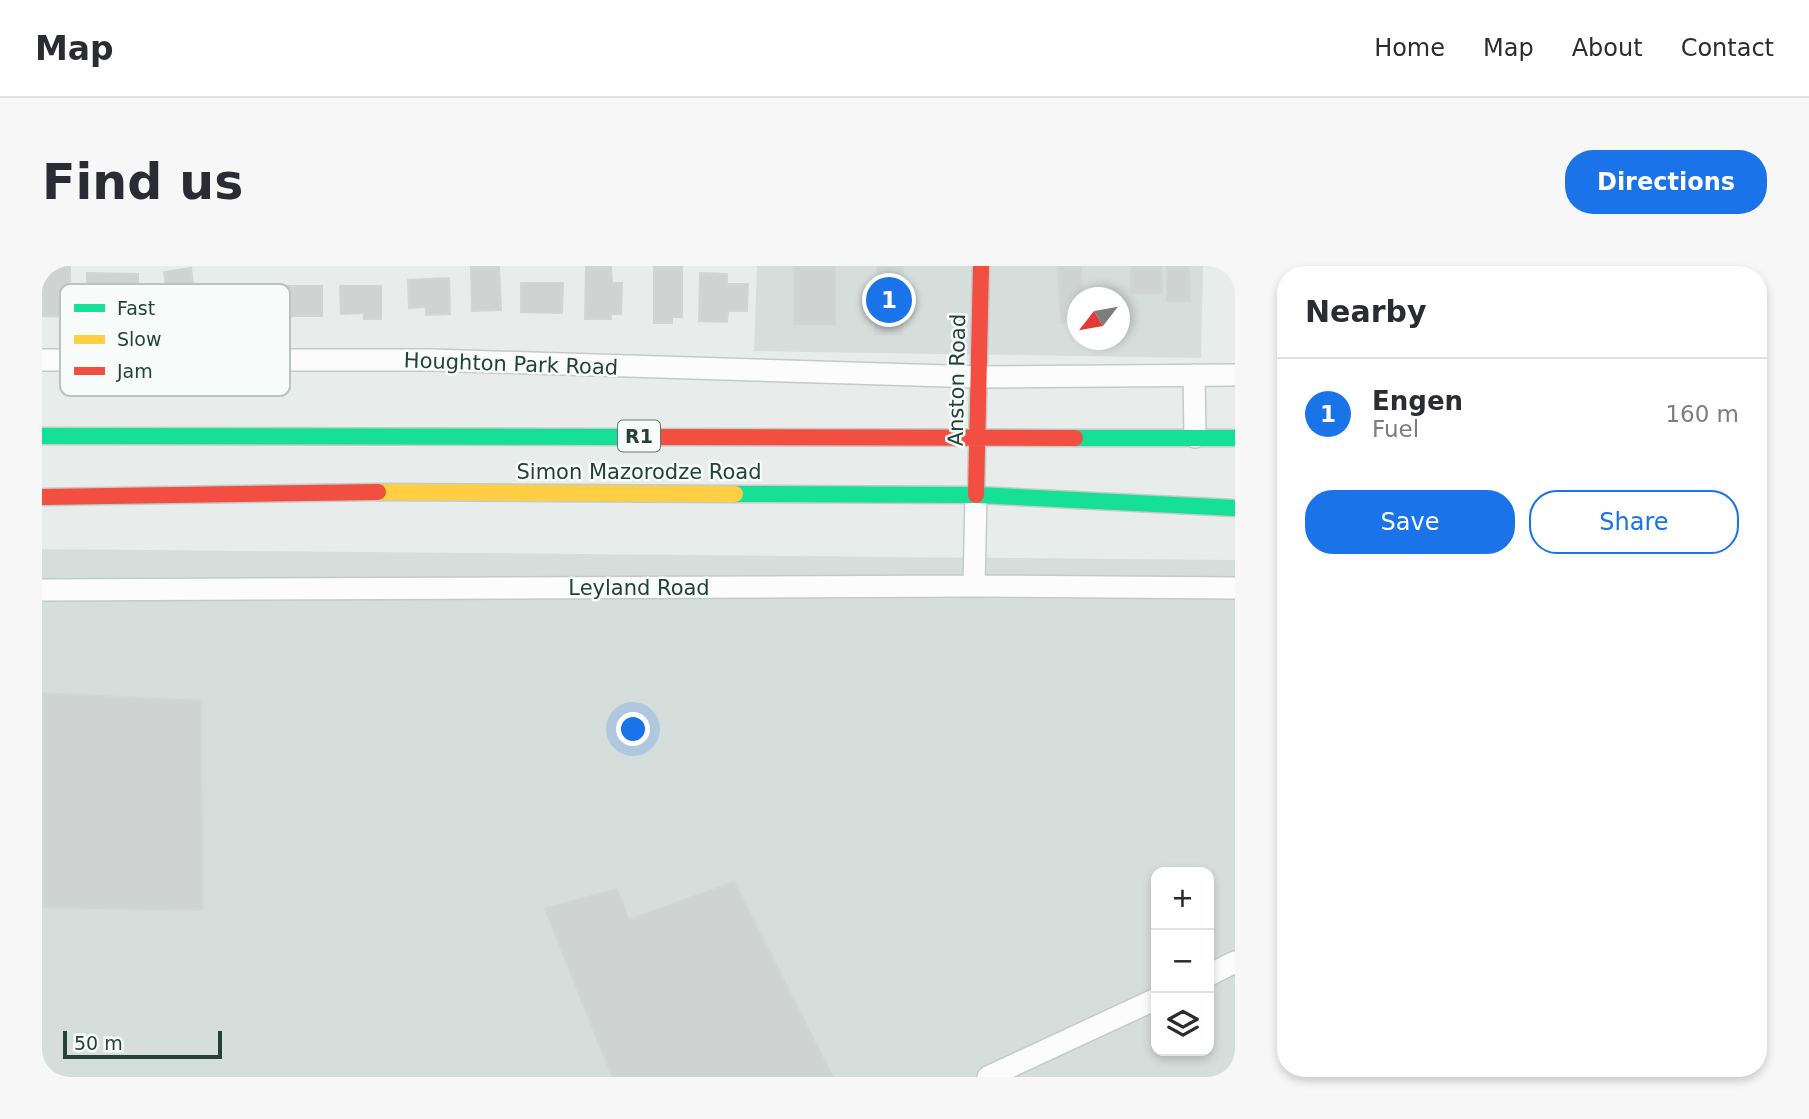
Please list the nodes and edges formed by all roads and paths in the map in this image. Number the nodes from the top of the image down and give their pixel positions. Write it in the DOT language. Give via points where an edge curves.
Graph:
graph roads {
  1 [pos="981,266"];
  2 [pos="42,360"];
  3 [pos="60,360"];
  4 [pos="290,360"];
  5 [pos="1235,374"];
  6 [pos="1194,375"];
  7 [pos="979,377"];
  8 [pos="42,436"];
  9 [pos="977,436"];
  10 [pos="1195,438"];
  11 [pos="1235,438"];
  12 [pos="976,495"];
  13 [pos="42,497"];
  14 [pos="1235,508"];
  15 [pos="974,586"];
  16 [pos="1235,588"];
  17 [pos="42,590"];
  18 [pos="1235,962"];
  19 [pos="1214,972"];
  20 [pos="1151,1001"];
  21 [pos="988,1077"];
  1 -- 7 [label="main road, Anston Road"];
  2 -- 3 [label="street, Houghton Park Road"];
  4 -- 7 [label="street, Houghton Park Road" via="432,360"];
  5 -- 6 [label="street, Houghton Park Road"];
  6 -- 7 [label="street, Houghton Park Road"];
  6 -- 10 [label="street"];
  7 -- 9 [label="main road, Anston Road"];
  8 -- 9 [label="main road, Simon Mazorodze Road / R1"];
  9 -- 10 [label="main road, Simon Mazorodze Road / R1"];
  9 -- 12 [label="main road, Anston Road"];
  10 -- 11 [label="main road, Simon Mazorodze Road / R1"];
  12 -- 13 [label="main road, Simon Mazorodze Road" via="312,492"];
  12 -- 14 [label="main road, Simon Mazorodze Road"];
  12 -- 15 [label="street"];
  15 -- 16 [label="street, Leyland Road"];
  15 -- 17 [label="street, Leyland Road"];
  18 -- 19 [label="street"];
  20 -- 21 [label="street"];
}
